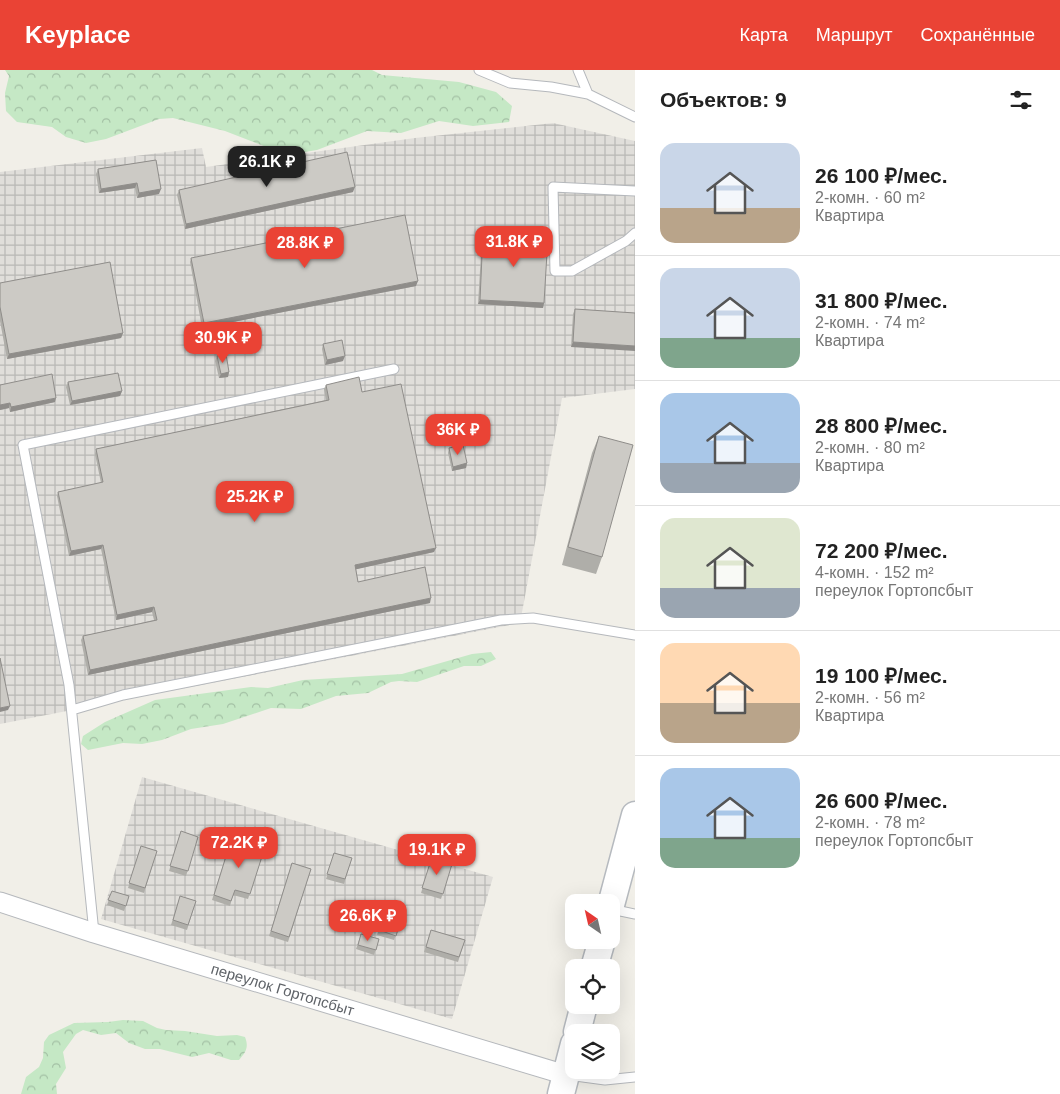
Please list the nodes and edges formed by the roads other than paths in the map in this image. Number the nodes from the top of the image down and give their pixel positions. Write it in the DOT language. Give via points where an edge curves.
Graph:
graph roads {
  1 [pos="479,70"];
  2 [pos="578,70"];
  3 [pos="588,94"];
  4 [pos="635,117"];
  5 [pos="635,191"];
  6 [pos="635,233"];
  7 [pos="394,369"];
  8 [pos="635,635"];
  9 [pos="72,710"];
  10 [pos="635,815"];
  11 [pos="614,894"];
  12 [pos="0,902"];
  13 [pos="635,906"];
  14 [pos="620,908"];
  15 [pos="620,911"];
  16 [pos="635,914"];
  17 [pos="94,933"];
  18 [pos="635,1078"];
  19 [pos="563,1084"];
  1 -- 3 [label="lane" via="510,83"];
  2 -- 3 [label="lane"];
  3 -- 4 [label="lane"];
  5 -- 6 [label="lane" via="553,187 555,271 572,271"];
  7 -- 9 [label="lane" via="23,445 70,685"];
  8 -- 9 [label="lane" via="533,618 501,620 123,695"];
  9 -- 17 [label="lane"];
  10 -- 11 [label="street"];
  12 -- 17 [label="street, переулок Гортопсбыт"];
  13 -- 14 [label="lane"];
  15 -- 16 [label="lane"];
  17 -- 19 [label="street, переулок Гортопсбыт"];
  18 -- 19 [label="lane"];
}
